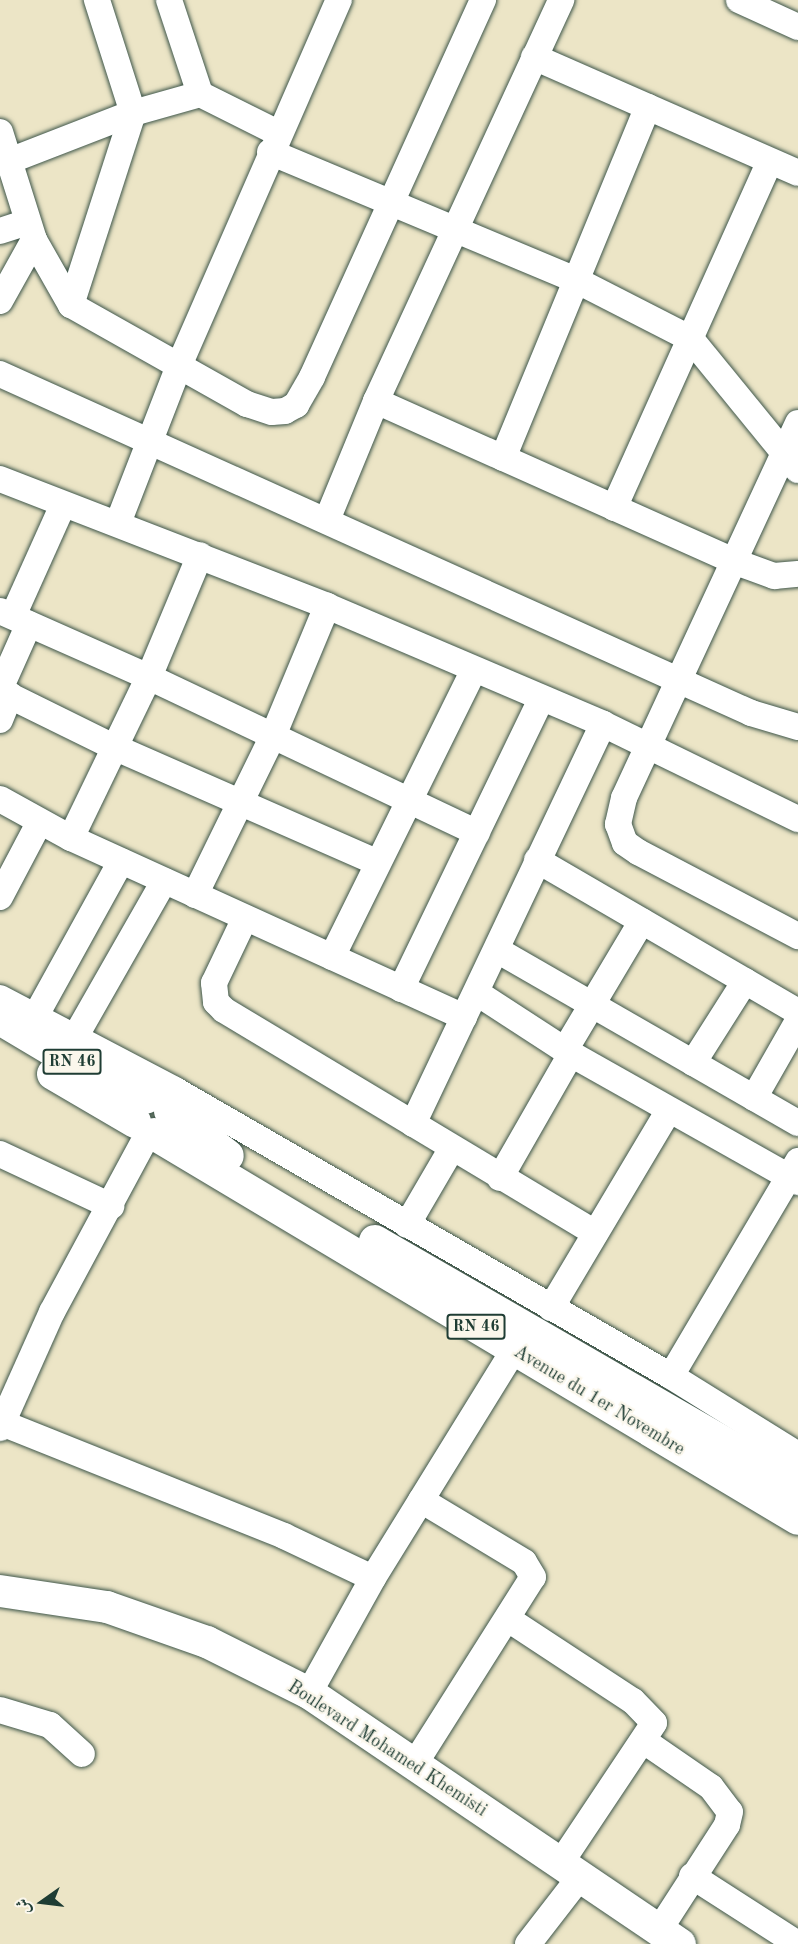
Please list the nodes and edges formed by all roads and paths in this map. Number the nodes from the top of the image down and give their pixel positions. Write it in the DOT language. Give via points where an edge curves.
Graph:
graph roads {
  1 [pos="97,0"];
  2 [pos="170,0"];
  3 [pos="339,0"];
  4 [pos="483,0"];
  5 [pos="561,0"];
  6 [pos="739,0"];
  7 [pos="798,27"];
  8 [pos="534,57"];
  9 [pos="200,94"];
  10 [pos="648,107"];
  11 [pos="134,113"];
  12 [pos="0,132"];
  13 [pos="274,143"];
  14 [pos="770,160"];
  15 [pos="9,161"];
  16 [pos="798,173"];
  17 [pos="392,202"];
  18 [pos="453,229"];
  19 [pos="0,231"];
  20 [pos="31,231"];
  21 [pos="574,279"];
  22 [pos="0,301"];
  23 [pos="71,305"];
  24 [pos="691,339"];
  25 [pos="178,368"];
  26 [pos="0,374"];
  27 [pos="376,401"];
  28 [pos="798,423"];
  29 [pos="149,441"];
  30 [pos="503,458"];
  31 [pos="791,462"];
  32 [pos="0,479"];
  33 [pos="63,505"];
  34 [pos="614,508"];
  35 [pos="327,520"];
  36 [pos="118,523"];
  37 [pos="200,555"];
  38 [pos="733,561"];
  39 [pos="798,574"];
  40 [pos="327,606"];
  41 [pos="14,617"];
  42 [pos="474,670"];
  43 [pos="148,676"];
  44 [pos="680,678"];
  45 [pos="3,692"];
  46 [pos="541,699"];
  47 [pos="0,720"];
  48 [pos="603,724"];
  49 [pos="798,727"];
  50 [pos="273,736"];
  51 [pos="648,746"];
  52 [pos="114,747"];
  53 [pos="409,798"];
  54 [pos="0,799"];
  55 [pos="240,802"];
  56 [pos="798,819"];
  57 [pos="39,823"];
  58 [pos="477,832"];
  59 [pos="71,838"];
  60 [pos="537,860"];
  61 [pos="121,861"];
  62 [pos="378,863"];
  63 [pos="164,880"];
  64 [pos="195,895"];
  65 [pos="0,897"];
  66 [pos="245,918"];
  67 [pos="642,921"];
  68 [pos="798,936"];
  69 [pos="497,950"];
  70 [pos="332,957"];
  71 [pos="745,981"];
  72 [pos="402,989"];
  73 [pos="477,993"];
  74 [pos="0,998"];
  75 [pos="593,1006"];
  76 [pos="798,1012"];
  77 [pos="35,1017"];
  78 [pos="464,1017"];
  79 [pos="0,1019"];
  80 [pos="798,1021"];
  81 [pos="74,1039"];
  82 [pos="0,1044"];
  83 [pos="568,1052"];
  84 [pos="693,1063"];
  85 [pos="754,1098"];
  86 [pos="669,1110"];
  87 [pos="156,1113"];
  88 [pos="798,1123"];
  89 [pos="414,1124"];
  90 [pos="452,1148"];
  91 [pos="0,1154"];
  92 [pos="795,1173"];
  93 [pos="500,1178"];
  94 [pos="111,1206"];
  95 [pos="407,1224"];
  96 [pos="595,1233"];
  97 [pos="551,1308"];
  98 [pos="514,1350"];
  99 [pos="671,1376"];
  100 [pos="1,1426"];
  101 [pos="791,1471"];
  102 [pos="422,1500"];
  103 [pos="798,1519"];
  104 [pos="373,1578"];
  105 [pos="0,1591"];
  106 [pos="508,1619"];
  107 [pos="309,1693"];
  108 [pos="0,1710"];
  109 [pos="644,1741"];
  110 [pos="82,1754"];
  111 [pos="414,1765"];
  112 [pos="570,1870"];
  113 [pos="692,1876"];
  114 [pos="670,1937"];
  115 [pos="528,1944"];
  116 [pos="798,1944"];
  1 -- 11 [label="street"];
  2 -- 9 [label="street"];
  3 -- 13 [label="street"];
  4 -- 17 [label="street"];
  5 -- 8 [label="street"];
  6 -- 7 [label="street"];
  8 -- 10 [label="street"];
  8 -- 18 [label="street"];
  9 -- 11 [label="street"];
  9 -- 13 [label="street"];
  10 -- 14 [label="street"];
  10 -- 21 [label="street"];
  11 -- 15 [label="street"];
  11 -- 23 [label="street"];
  12 -- 15 [label="street"];
  13 -- 17 [label="street"];
  13 -- 25 [label="street"];
  14 -- 16 [label="street"];
  14 -- 24 [label="street"];
  15 -- 20 [label="street"];
  17 -- 18 [label="street"];
  17 -- 25 [label="street" via="296,405 272,412"];
  18 -- 21 [label="street"];
  18 -- 27 [label="street"];
  19 -- 20 [label="street"];
  20 -- 22 [label="street"];
  20 -- 23 [label="street"];
  21 -- 24 [label="street"];
  21 -- 30 [label="street"];
  23 -- 25 [label="street"];
  24 -- 31 [label="street"];
  24 -- 34 [label="street"];
  25 -- 29 [label="street"];
  26 -- 29 [label="street"];
  27 -- 30 [label="street"];
  27 -- 35 [label="street"];
  28 -- 31 [label="street"];
  29 -- 35 [label="street"];
  29 -- 36 [label="street"];
  30 -- 34 [label="street"];
  31 -- 38 [label="street"];
  32 -- 33 [label="street"];
  33 -- 36 [label="street"];
  33 -- 41 [label="street"];
  34 -- 38 [label="street"];
  35 -- 44 [label="street"];
  36 -- 37 [label="street"];
  37 -- 40 [label="street"];
  37 -- 43 [label="street"];
  38 -- 39 [label="street" via="774,576"];
  38 -- 44 [label="street"];
  40 -- 42 [label="street"];
  40 -- 50 [label="street"];
  41 -- 43 [label="street"];
  41 -- 45 [label="street"];
  42 -- 46 [label="street"];
  42 -- 53 [label="street"];
  43 -- 50 [label="street"];
  43 -- 52 [label="street"];
  44 -- 49 [label="street" via="751,713"];
  44 -- 51 [label="street"];
  45 -- 47 [label="street"];
  45 -- 52 [label="street"];
  46 -- 48 [label="street"];
  46 -- 58 [label="street"];
  48 -- 51 [label="street"];
  48 -- 60 [label="street"];
  50 -- 53 [label="street"];
  50 -- 55 [label="street"];
  51 -- 56 [label="street"];
  51 -- 68 [label="street" via="624,798 618,824 625,843"];
  52 -- 55 [label="street"];
  52 -- 59 [label="street"];
  53 -- 58 [label="street"];
  53 -- 62 [label="street"];
  54 -- 57 [label="street"];
  55 -- 62 [label="street"];
  55 -- 64 [label="street"];
  57 -- 59 [label="street"];
  57 -- 65 [label="street"];
  58 -- 72 [label="street"];
  59 -- 61 [label="street"];
  60 -- 67 [label="street"];
  60 -- 69 [label="street"];
  61 -- 63 [label="street"];
  61 -- 77 [label="street"];
  62 -- 70 [label="street"];
  63 -- 64 [label="street"];
  63 -- 81 [label="street"];
  64 -- 66 [label="street"];
  66 -- 70 [label="street"];
  66 -- 89 [label="street" via="217,973 216,1002 238,1020"];
  67 -- 71 [label="street"];
  67 -- 75 [label="street"];
  69 -- 73 [label="street"];
  69 -- 75 [label="street"];
  70 -- 72 [label="street"];
  71 -- 76 [label="street"];
  71 -- 84 [label="street"];
  72 -- 78 [label="street"];
  73 -- 78 [label="street"];
  73 -- 83 [label="street"];
  74 -- 77 [label="street"];
  75 -- 83 [label="street"];
  75 -- 84 [label="street"];
  77 -- 81 [label="street"];
  78 -- 89 [label="street"];
  79 -- 87 [label="main road, Avenue du 1er Novembre / RN 46"];
  80 -- 85 [label="street"];
  81 -- 87 [label="street"];
  82 -- 87 [label="main road, Avenue du 1er Novembre / RN 46"];
  83 -- 86 [label="street"];
  83 -- 93 [label="street"];
  84 -- 85 [label="street"];
  85 -- 88 [label="street"];
  86 -- 92 [label="street"];
  86 -- 96 [label="street"];
  87 -- 94 [label="street"];
  87 -- 95 [label="street"];
  87 -- 98 [label="main road, Avenue du 1er Novembre / RN 46"];
  87 -- 101 [label="main road, Avenue du 1er Novembre / RN 46"];
  89 -- 90 [label="street"];
  90 -- 93 [label="street"];
  90 -- 95 [label="street"];
  91 -- 94 [label="street"];
  92 -- 99 [label="street"];
  93 -- 96 [label="street"];
  94 -- 100 [label="street" via="52,1312"];
  95 -- 97 [label="street"];
  96 -- 97 [label="street"];
  97 -- 99 [label="street"];
  98 -- 101 [label="main road, Avenue du 1er Novembre / RN 46"];
  98 -- 102 [label="street"];
  99 -- 101 [label="street"];
  100 -- 104 [label="street" via="284,1536"];
  101 -- 103 [label="main road, Avenue du 1er Novembre / RN 46"];
  102 -- 104 [label="street"];
  102 -- 106 [label="street" via="531,1570 532,1583"];
  104 -- 107 [label="street"];
  105 -- 107 [label="main road, Boulevard Mohamed Khemisti" via="107,1607 207,1642"];
  106 -- 109 [label="street" via="648,1712 654,1722"];
  106 -- 111 [label="street"];
  107 -- 111 [label="main road, Boulevard Mohamed Khemisti"];
  108 -- 110 [label="street" via="50,1725"];
  109 -- 112 [label="street"];
  109 -- 113 [label="street" via="711,1787 730,1812 726,1825"];
  111 -- 112 [label="main road, Boulevard Mohamed Khemisti"];
  112 -- 114 [label="main road, Boulevard Mohamed Khemisti"];
  112 -- 115 [label="street"];
  113 -- 114 [label="street"];
  113 -- 116 [label="street"];
}
